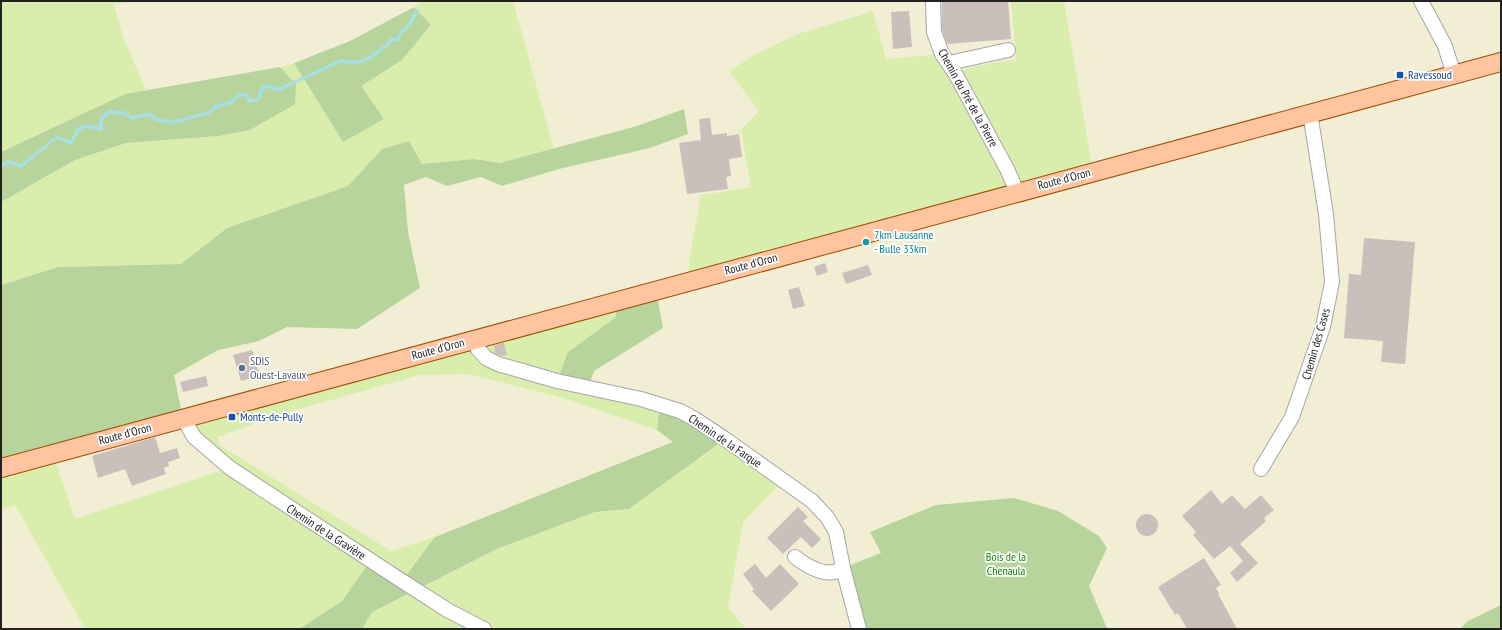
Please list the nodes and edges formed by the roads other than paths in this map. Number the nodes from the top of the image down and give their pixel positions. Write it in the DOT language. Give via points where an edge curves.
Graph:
graph roads {
  1 [pos="933,1"];
  2 [pos="1421,1"];
  3 [pos="1008,50"];
  4 [pos="1501,62"];
  5 [pos="949,63"];
  6 [pos="1454,75"];
  7 [pos="1310,113"];
  8 [pos="1017,192"];
  9 [pos="474,340"];
  10 [pos="182,418"];
  11 [pos="1,468"];
  12 [pos="1261,469"];
  13 [pos="795,556"];
  14 [pos="843,568"];
  15 [pos="484,629"];
  16 [pos="859,629"];
  1 -- 5 [label="street, Chemin du Pré de la Pierre" via="934,32 942,54"];
  2 -- 6 [label="street" via="1445,46"];
  3 -- 5 [label="street"];
  4 -- 6 [label="main road, Route d'Oron"];
  5 -- 8 [label="street, Chemin du Pré de la Pierre"];
  6 -- 7 [label="main road, Route d'Oron"];
  7 -- 8 [label="main road, Route d'Oron"];
  7 -- 12 [label="street, Chemin des Cases" via="1326,214 1332,282 1323,327 1292,417"];
  8 -- 9 [label="main road, Route d'Oron"];
  9 -- 10 [label="main road, Route d'Oron"];
  9 -- 14 [label="street, Chemin de la Farque" via="486,358 498,364 557,381 641,399 680,411 695,419 812,501 827,517 836,532"];
  10 -- 11 [label="main road, Route d'Oron"];
  10 -- 15 [label="street, Chemin de la Gravière" via="194,437 230,468 402,582"];
  13 -- 14 [label="street" via="804,564 825,572 836,572"];
  14 -- 16 [label="street, Chemin de la Farque"];
}
